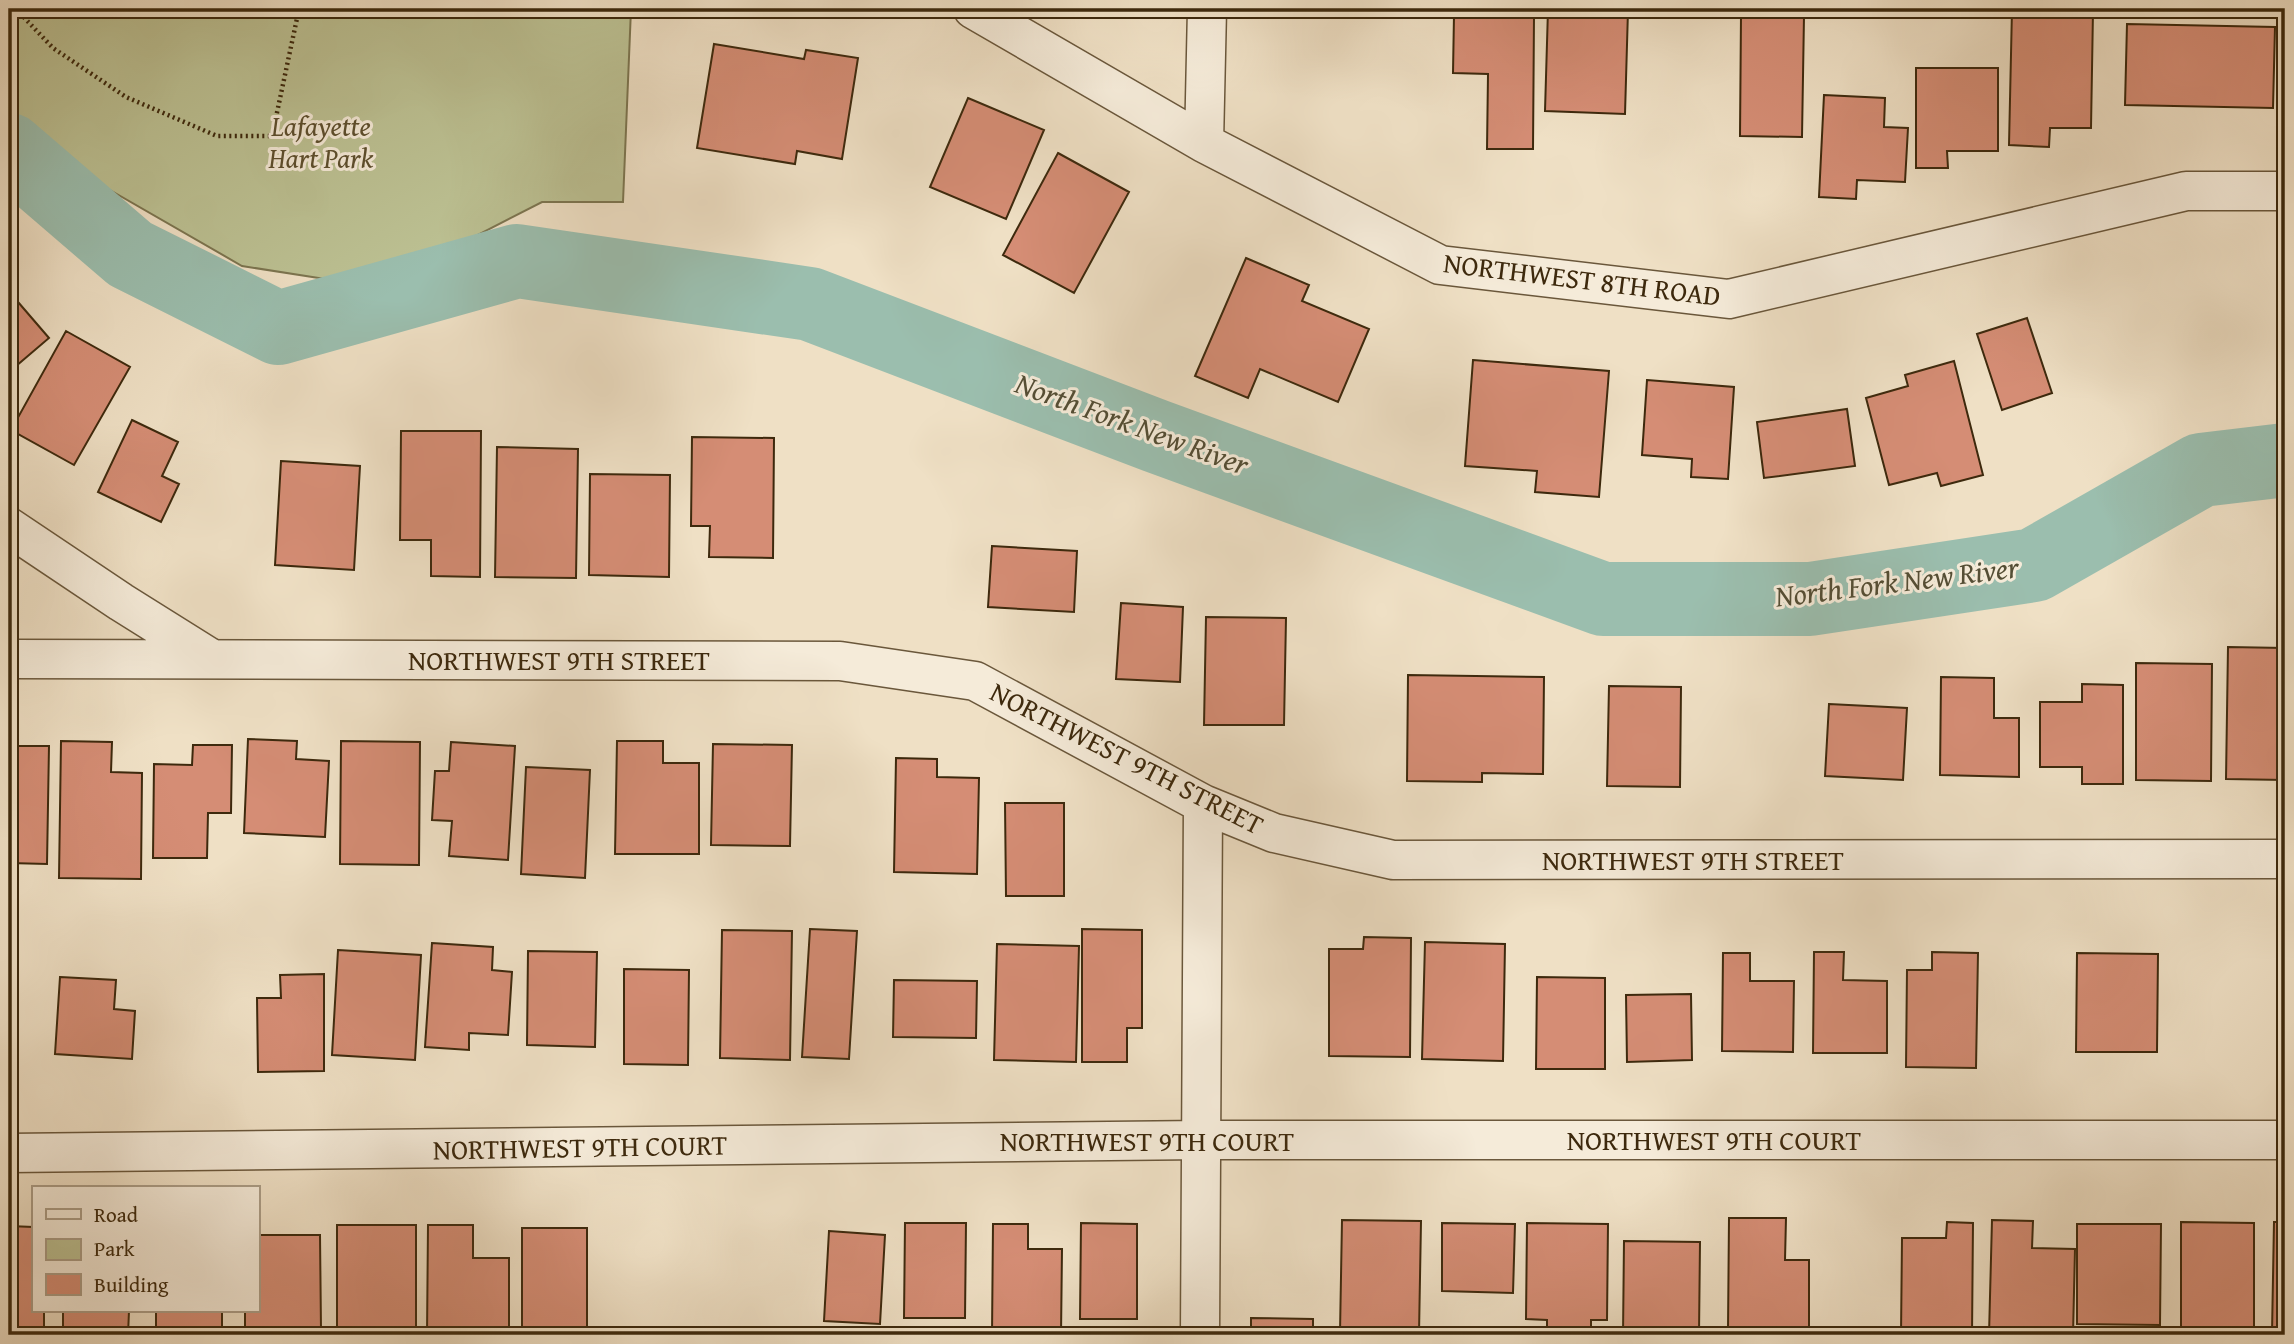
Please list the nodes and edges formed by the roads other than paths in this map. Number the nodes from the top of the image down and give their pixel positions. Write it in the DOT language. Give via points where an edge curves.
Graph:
graph roads {
  1 [pos="973,9"];
  2 [pos="1207,9"];
  3 [pos="1204,143"];
  4 [pos="2285,191"];
  5 [pos="9,527"];
  6 [pos="9,659"];
  7 [pos="213,659"];
  8 [pos="1203,804"];
  9 [pos="2285,859"];
  10 [pos="1202,1139"];
  11 [pos="2285,1140"];
  12 [pos="9,1153"];
  13 [pos="1200,1335"];
  1 -- 3 [label="street, NORTHWEST 8TH ROAD"];
  2 -- 3 [label="street"];
  3 -- 4 [label="street, NORTHWEST 8TH ROAD" via="1440,265 1729,299 2186,191"];
  5 -- 7 [label="street"];
  6 -- 7 [label="street, NORTHWEST 9TH STREET"];
  7 -- 8 [label="street, NORTHWEST 9TH STREET" via="840,661 975,681"];
  8 -- 9 [label="street, NORTHWEST 9TH STREET" via="1274,833 1393,860"];
  8 -- 10 [label="street"];
  10 -- 11 [label="street, NORTHWEST 9TH COURT"];
  10 -- 12 [label="street, NORTHWEST 9TH COURT"];
  10 -- 13 [label="street"];
}
